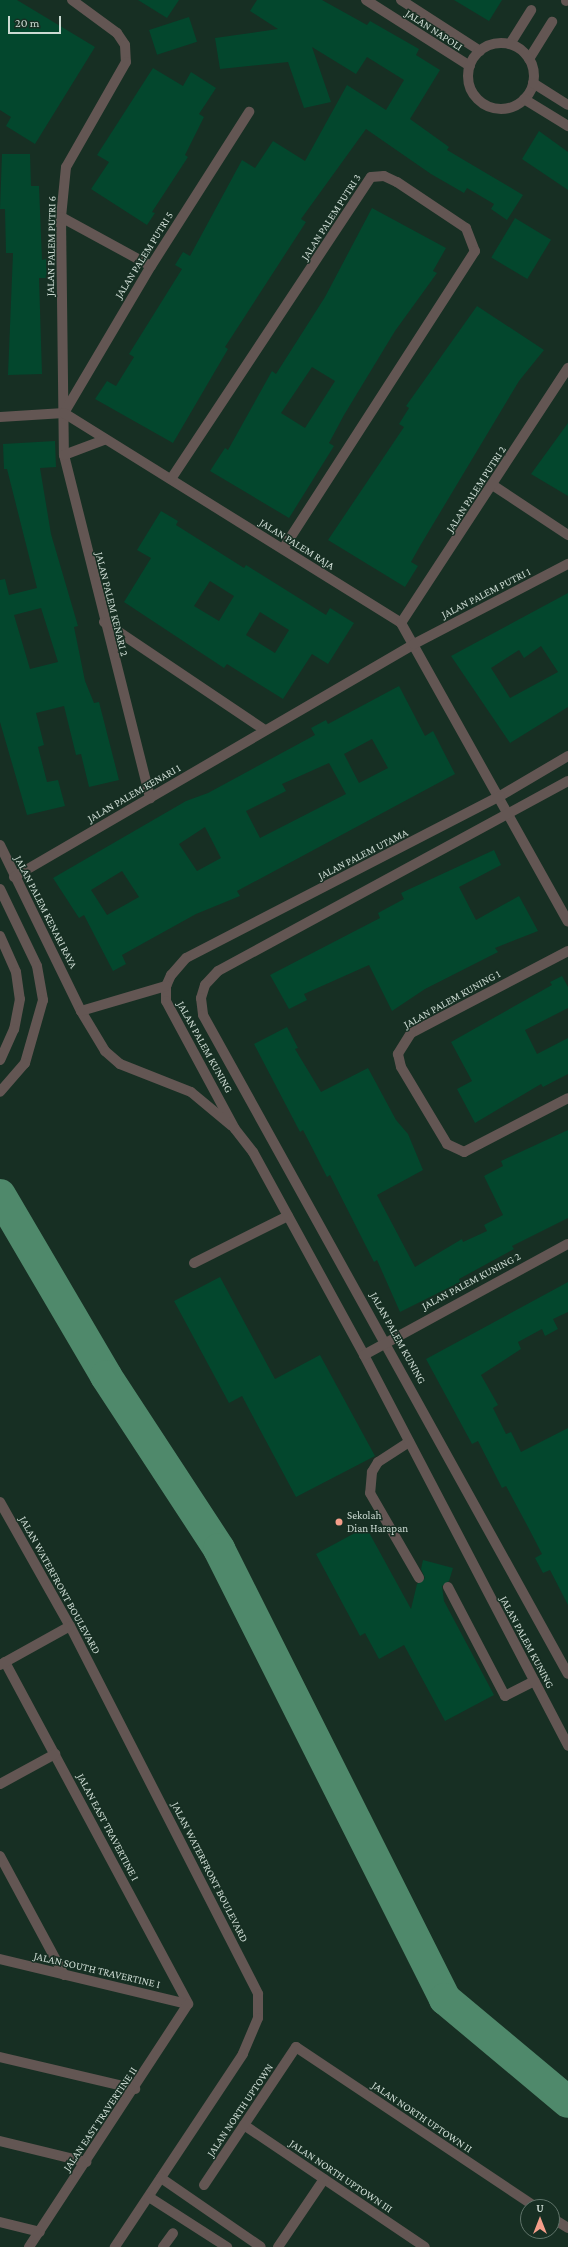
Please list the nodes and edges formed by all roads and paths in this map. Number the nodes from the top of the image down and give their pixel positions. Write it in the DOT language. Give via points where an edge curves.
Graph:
graph roads {
  1 [pos="72,0"];
  2 [pos="366,0"];
  3 [pos="401,0"];
  4 [pos="531,10"];
  5 [pos="552,22"];
  6 [pos="510,44"];
  7 [pos="480,51"];
  8 [pos="529,59"];
  9 [pos="470,66"];
  10 [pos="534,83"];
  11 [pos="524,99"];
  12 [pos="568,105"];
  13 [pos="249,112"];
  14 [pos="568,126"];
  15 [pos="61,217"];
  16 [pos="151,266"];
  17 [pos="568,368"];
  18 [pos="64,414"];
  19 [pos="0,417"];
  20 [pos="104,440"];
  21 [pos="64,455"];
  22 [pos="171,479"];
  23 [pos="494,486"];
  24 [pos="568,535"];
  25 [pos="283,549"];
  26 [pos="568,564"];
  27 [pos="104,622"];
  28 [pos="401,623"];
  29 [pos="414,644"];
  30 [pos="265,730"];
  31 [pos="568,756"];
  32 [pos="568,781"];
  33 [pos="500,796"];
  34 [pos="150,798"];
  35 [pos="510,814"];
  36 [pos="0,846"];
  37 [pos="14,877"];
  38 [pos="0,889"];
  39 [pos="568,922"];
  40 [pos="0,936"];
  41 [pos="568,951"];
  42 [pos="166,986"];
  43 [pos="81,1011"];
  44 [pos="0,1060"];
  45 [pos="0,1092"];
  46 [pos="568,1098"];
  47 [pos="235,1129"];
  48 [pos="288,1216"];
  49 [pos="568,1244"];
  50 [pos="194,1263"];
  51 [pos="386,1340"];
  52 [pos="364,1355"];
  53 [pos="409,1442"];
  54 [pos="0,1502"];
  55 [pos="419,1578"];
  56 [pos="448,1587"];
  57 [pos="70,1626"];
  58 [pos="2,1663"];
  59 [pos="568,1674"];
  60 [pos="534,1681"];
  61 [pos="568,1746"];
  62 [pos="55,1754"];
  63 [pos="0,1784"];
  64 [pos="0,1856"];
  65 [pos="0,1959"];
  66 [pos="64,1974"];
  67 [pos="188,2004"];
  68 [pos="296,2047"];
  69 [pos="0,2057"];
  70 [pos="134,2089"];
  71 [pos="244,2125"];
  72 [pos="0,2141"];
  73 [pos="86,2162"];
  74 [pos="161,2178"];
  75 [pos="324,2179"];
  76 [pos="204,2185"];
  77 [pos="149,2196"];
  78 [pos="524,2199"];
  79 [pos="0,2222"];
  80 [pos="40,2232"];
  81 [pos="173,2233"];
  82 [pos="29,2247"];
  83 [pos="115,2247"];
  84 [pos="163,2247"];
  85 [pos="227,2247"];
  86 [pos="261,2247"];
  87 [pos="278,2247"];
  88 [pos="425,2247"];
  1 -- 15 [label="street, JALAN PALEM PUTRI 6" via="117,32 125,45 126,62 66,167"];
  2 -- 9 [label="street, JALAN NAPOLI"];
  3 -- 7 [label="street, JALAN NAPOLI"];
  4 -- 6 [label="street"];
  5 -- 8 [label="street"];
  6 -- 7 [label="street" via="491,45"];
  6 -- 8 [label="street"];
  7 -- 9 [label="street, JALAN NAPOLI"];
  8 -- 10 [label="street"];
  9 -- 11 [label="street" via="470,86 486,105 507,108"];
  10 -- 11 [label="street"];
  10 -- 12 [label="street"];
  11 -- 14 [label="street"];
  13 -- 16 [label="street, JALAN PALEM PUTRI 5"];
  15 -- 16 [label="street"];
  15 -- 18 [label="street, JALAN PALEM PUTRI 6"];
  16 -- 18 [label="street, JALAN PALEM PUTRI 5"];
  17 -- 23 [label="street, JALAN PALEM PUTRI 2"];
  18 -- 19 [label="street"];
  18 -- 20 [label="street, JALAN PALEM RAJA"];
  18 -- 21 [label="street, JALAN PALEM KENARI 2"];
  20 -- 21 [label="street"];
  20 -- 22 [label="street, JALAN PALEM RAJA"];
  21 -- 27 [label="street, JALAN PALEM KENARI 2"];
  22 -- 25 [label="street, JALAN PALEM RAJA"];
  22 -- 25 [label="street, JALAN PALEM PUTRI 3" via="372,177 384,176 397,182 466,228 474,241 472,260"];
  23 -- 24 [label="street"];
  23 -- 28 [label="street, JALAN PALEM PUTRI 2"];
  25 -- 28 [label="street, JALAN PALEM RAJA"];
  26 -- 29 [label="street, JALAN PALEM PUTRI 1"];
  27 -- 30 [label="street"];
  27 -- 34 [label="street, JALAN PALEM KENARI 2"];
  28 -- 29 [label="street, JALAN PALEM RAJA"];
  29 -- 30 [label="street, JALAN PALEM KENARI 1"];
  29 -- 33 [label="street, JALAN PALEM RAJA"];
  30 -- 34 [label="street, JALAN PALEM KENARI 1"];
  31 -- 33 [label="street, JALAN PALEM UTAMA"];
  32 -- 35 [label="street"];
  33 -- 35 [label="street, JALAN PALEM RAJA"];
  33 -- 42 [label="street, JALAN PALEM UTAMA" via="186,958 171,975"];
  34 -- 37 [label="street, JALAN PALEM KENARI 1"];
  35 -- 39 [label="street, JALAN PALEM RAJA"];
  35 -- 51 [label="street, JALAN PALEM KUNING" via="218,971 205,985 201,998 203,1016"];
  36 -- 37 [label="street, JALAN PALEM KENARI RAYA"];
  37 -- 43 [label="street, JALAN PALEM KENARI RAYA" via="38,918"];
  38 -- 45 [label="street" via="37,966 43,1000 25,1063"];
  40 -- 44 [label="street" via="16,972 20,999 14,1029"];
  41 -- 46 [label="street, JALAN PALEM KUNING 1" via="411,1033 398,1054 401,1067 447,1144 464,1152"];
  42 -- 43 [label="street"];
  42 -- 47 [label="street, JALAN PALEM KUNING" via="166,1002"];
  43 -- 47 [label="street, JALAN PALEM KUNING" via="105,1051 120,1064 191,1092"];
  47 -- 48 [label="street, JALAN PALEM KUNING" via="253,1152"];
  48 -- 50 [label="street"];
  48 -- 52 [label="street, JALAN PALEM KUNING"];
  49 -- 51 [label="street, JALAN PALEM KUNING 2"];
  51 -- 52 [label="street, JALAN PALEM KUNING 2"];
  51 -- 59 [label="street, JALAN PALEM KUNING"];
  52 -- 53 [label="street, JALAN PALEM KUNING"];
  53 -- 55 [label="street" via="378,1462 372,1472 370,1493"];
  53 -- 60 [label="street, JALAN PALEM KUNING"];
  54 -- 57 [label="street, JALAN WATERFRONT BOULEVARD"];
  56 -- 60 [label="street" via="505,1696"];
  57 -- 58 [label="street"];
  57 -- 74 [label="street, JALAN WATERFRONT BOULEVARD" via="258,1994 258,2018 243,2054"];
  58 -- 62 [label="street, JALAN EAST TRAVERTINE I"];
  60 -- 61 [label="street, JALAN PALEM KUNING"];
  62 -- 63 [label="street"];
  62 -- 67 [label="street, JALAN EAST TRAVERTINE I"];
  64 -- 66 [label="street"];
  65 -- 66 [label="street, JALAN SOUTH TRAVERTINE I"];
  66 -- 67 [label="street, JALAN SOUTH TRAVERTINE I"];
  67 -- 70 [label="street, JALAN EAST TRAVERTINE II"];
  68 -- 71 [label="street, JALAN NORTH UPTOWN"];
  68 -- 78 [label="street, JALAN NORTH UPTOWN II"];
  69 -- 70 [label="street"];
  70 -- 73 [label="street, JALAN EAST TRAVERTINE II"];
  71 -- 75 [label="street, JALAN NORTH UPTOWN III"];
  71 -- 76 [label="street, JALAN NORTH UPTOWN"];
  72 -- 73 [label="street"];
  73 -- 80 [label="street, JALAN EAST TRAVERTINE II"];
  74 -- 77 [label="street, JALAN WATERFRONT BOULEVARD"];
  74 -- 86 [label="street"];
  75 -- 87 [label="street"];
  75 -- 88 [label="street, JALAN NORTH UPTOWN III"];
  77 -- 83 [label="street, JALAN WATERFRONT BOULEVARD"];
  77 -- 85 [label="street"];
  79 -- 80 [label="street"];
  80 -- 82 [label="street, JALAN EAST TRAVERTINE II"];
  81 -- 84 [label="street"];
}
